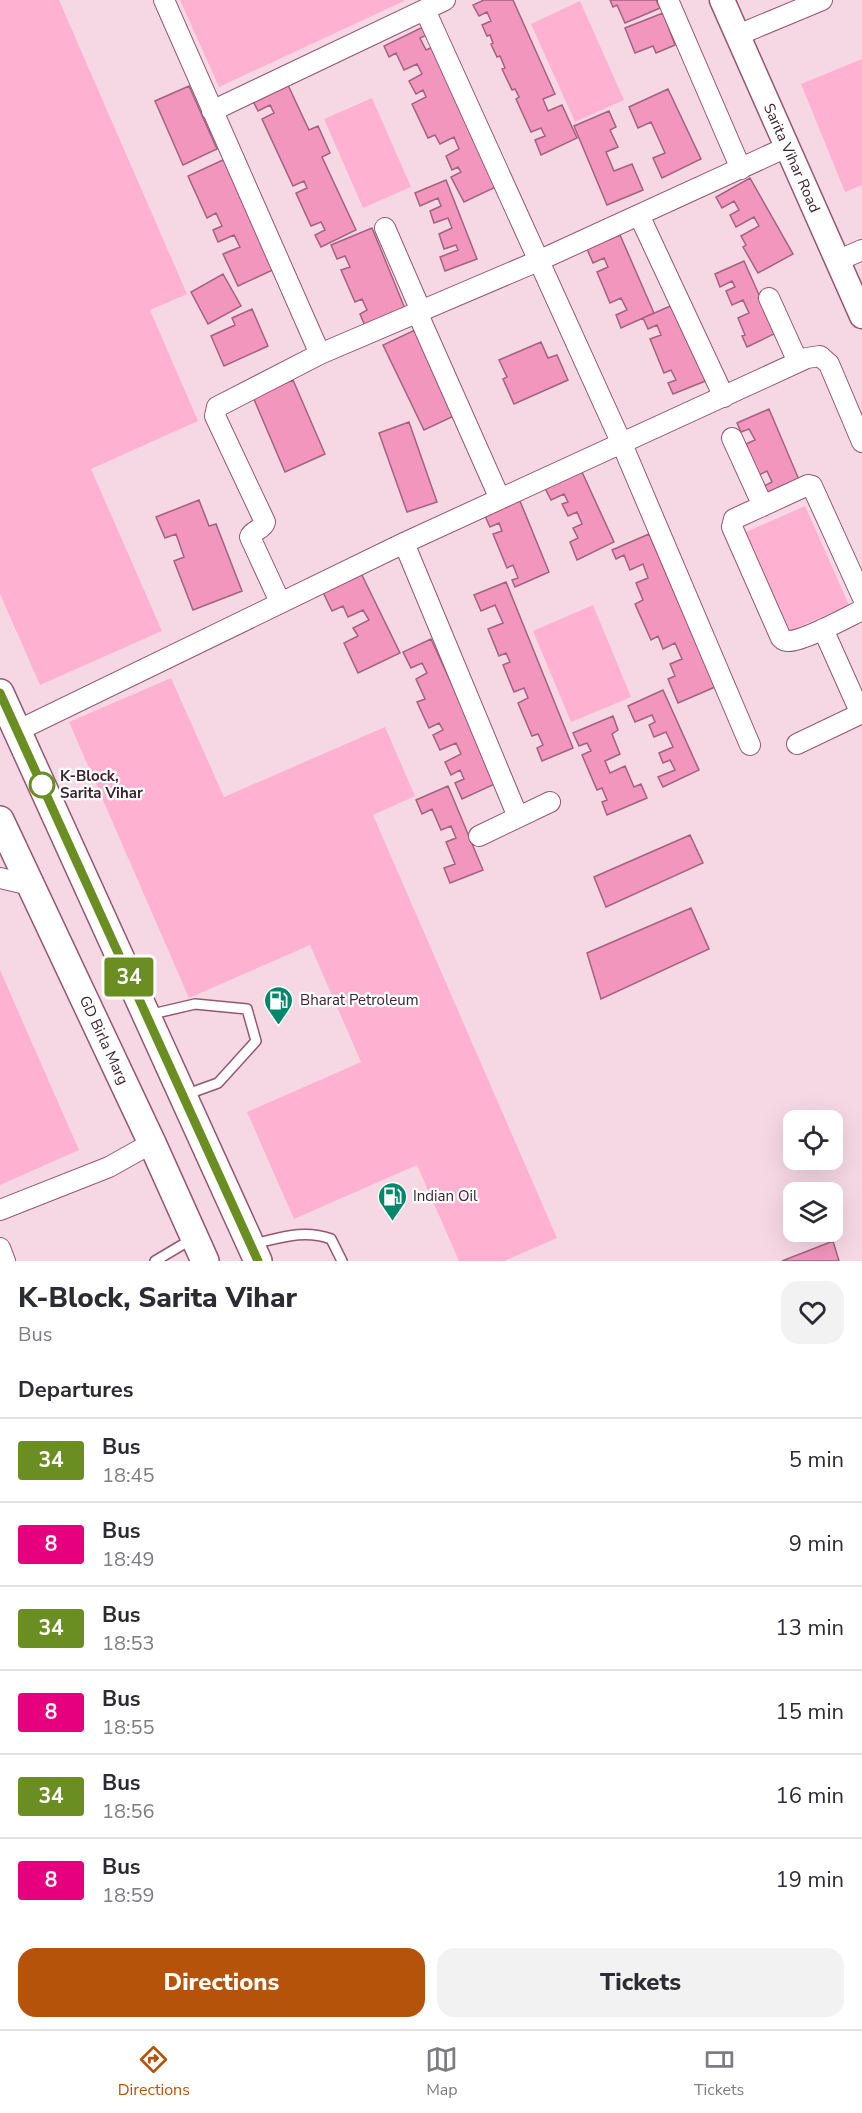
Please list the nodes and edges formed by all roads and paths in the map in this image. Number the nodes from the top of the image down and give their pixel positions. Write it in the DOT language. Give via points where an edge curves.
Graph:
graph roads {
  1 [pos="164,0"];
  2 [pos="445,0"];
  3 [pos="668,0"];
  4 [pos="722,0"];
  5 [pos="822,0"];
  6 [pos="425,10"];
  7 [pos="738,35"];
  8 [pos="212,111"];
  9 [pos="787,147"];
  10 [pos="741,169"];
  11 [pos="639,215"];
  12 [pos="385,228"];
  13 [pos="862,250"];
  14 [pos="538,261"];
  15 [pos="837,261"];
  16 [pos="769,298"];
  17 [pos="419,312"];
  18 [pos="862,316"];
  19 [pos="320,354"];
  20 [pos="798,362"];
  21 [pos="724,397"];
  22 [pos="732,438"];
  23 [pos="862,442"];
  24 [pos="622,444"];
  25 [pos="500,499"];
  26 [pos="763,506"];
  27 [pos="404,543"];
  28 [pos="862,596"];
  29 [pos="280,602"];
  30 [pos="862,608"];
  31 [pos="823,629"];
  32 [pos="0,693"];
  33 [pos="862,713"];
  34 [pos="18,731"];
  35 [pos="797,744"];
  36 [pos="750,745"];
  37 [pos="550,802"];
  38 [pos="518,818"];
  39 [pos="0,820"];
  40 [pos="479,836"];
  41 [pos="0,879"];
  42 [pos="30,885"];
  43 [pos="147,1016"];
  44 [pos="183,1096"];
  45 [pos="152,1143"];
  46 [pos="0,1210"];
  47 [pos="0,1248"];
  48 [pos="200,1249"];
  49 [pos="254,1253"];
  50 [pos="5,1261"];
  51 [pos="155,1261"];
  52 [pos="342,1261"];
  1 -- 8 [label="street"];
  2 -- 6 [label="street"];
  3 -- 10 [label="street"];
  4 -- 7 [label="street, Sarita Vihar Road"];
  5 -- 7 [label="street"];
  6 -- 8 [label="street"];
  6 -- 14 [label="street"];
  7 -- 9 [label="street, Sarita Vihar Road"];
  8 -- 19 [label="street"];
  9 -- 10 [label="street"];
  9 -- 15 [label="street, Sarita Vihar Road"];
  10 -- 11 [label="street"];
  11 -- 14 [label="street"];
  11 -- 21 [label="street"];
  12 -- 17 [label="street"];
  13 -- 15 [label="street"];
  14 -- 17 [label="street"];
  14 -- 24 [label="street"];
  15 -- 18 [label="street, Sarita Vihar Road"];
  16 -- 20 [label="street"];
  17 -- 19 [label="street"];
  17 -- 25 [label="street"];
  19 -- 29 [label="street" via="223,402 215,411 265,522 250,537"];
  20 -- 21 [label="street"];
  20 -- 23 [label="street" via="820,356 829,364"];
  21 -- 24 [label="street"];
  22 -- 26 [label="street"];
  24 -- 25 [label="street"];
  24 -- 36 [label="street"];
  25 -- 27 [label="street"];
  26 -- 28 [label="street" via="812,486"];
  26 -- 31 [label="street" via="734,519 732,527 778,633 786,642"];
  27 -- 29 [label="street"];
  27 -- 38 [label="street"];
  29 -- 34 [label="street"];
  30 -- 31 [label="street"];
  31 -- 33 [label="street"];
  32 -- 34 [label="main road"];
  33 -- 35 [label="street"];
  34 -- 43 [label="main road"];
  37 -- 38 [label="street"];
  38 -- 40 [label="street"];
  39 -- 42 [label="main road, GD Birla Marg"];
  41 -- 42 [label="street"];
  42 -- 45 [label="main road, GD Birla Marg"];
  43 -- 44 [label="main road"];
  43 -- 44 [label="lane" via="195,1004 247,1008 256,1041 218,1083"];
  44 -- 49 [label="main road"];
  45 -- 46 [label="street" via="109,1167"];
  45 -- 48 [label="main road, GD Birla Marg"];
  47 -- 50 [label="street"];
  48 -- 51 [label="lane"];
  49 -- 52 [label="lane" via="299,1233 318,1234 331,1239"];
}
